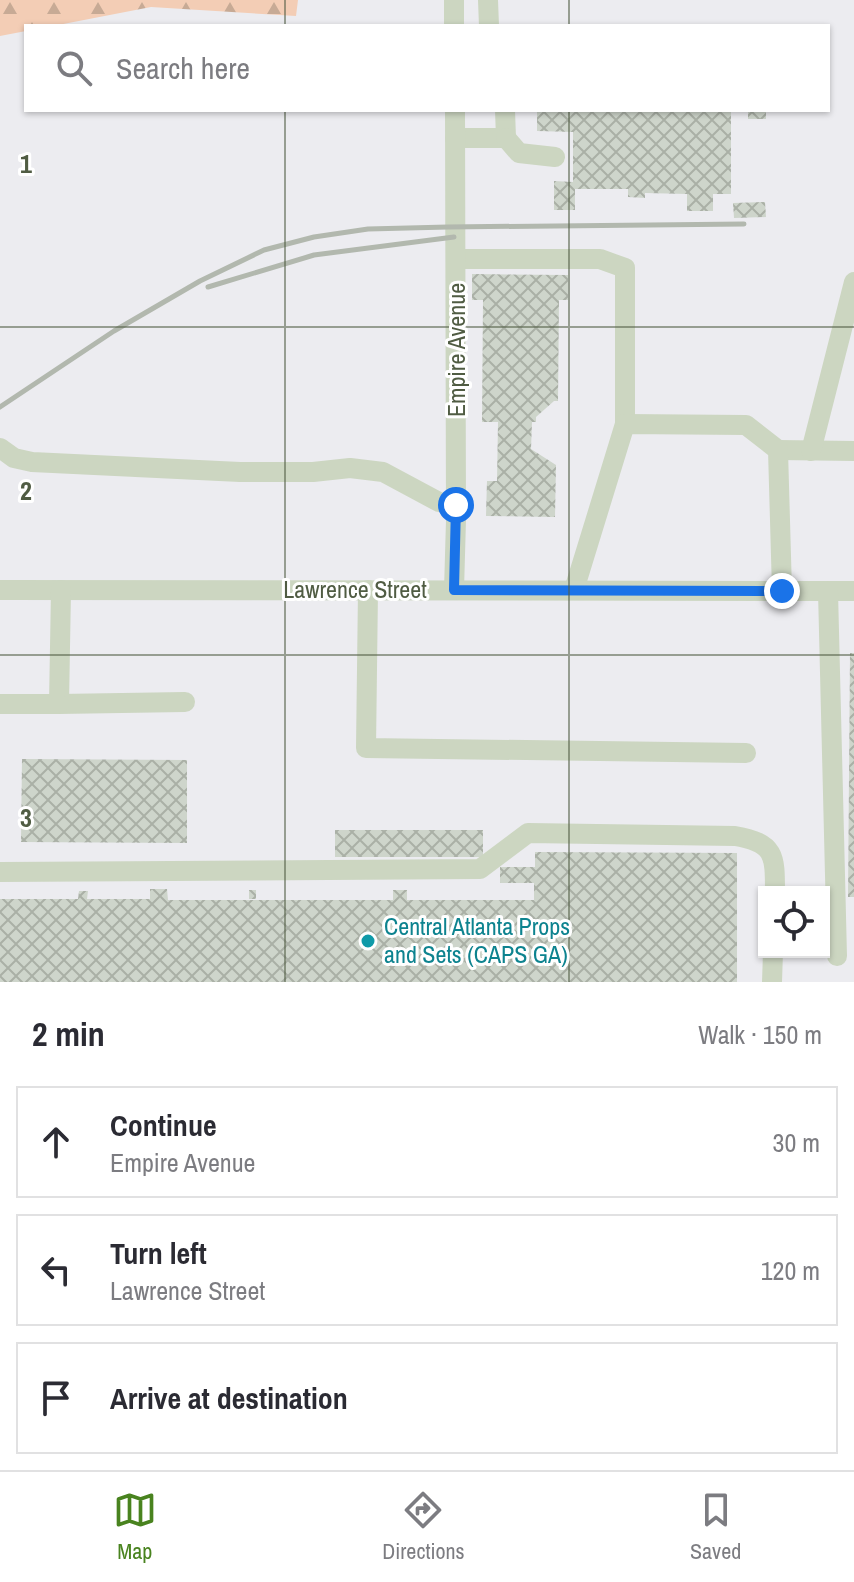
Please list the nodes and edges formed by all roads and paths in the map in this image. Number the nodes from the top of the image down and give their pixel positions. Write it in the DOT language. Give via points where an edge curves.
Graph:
graph roads {
  1 [pos="454,0"];
  2 [pos="488,0"];
  3 [pos="454,24"];
  4 [pos="489,24"];
  5 [pos="455,112"];
  6 [pos="505,112"];
  7 [pos="455,138"];
  8 [pos="506,138"];
  9 [pos="555,157"];
  10 [pos="457,259"];
  11 [pos="854,282"];
  12 [pos="625,424"];
  13 [pos="0,448"];
  14 [pos="778,450"];
  15 [pos="811,451"];
  16 [pos="854,451"];
  17 [pos="456,505"];
  18 [pos="0,590"];
  19 [pos="61,590"];
  20 [pos="368,590"];
  21 [pos="454,590"];
  22 [pos="574,590"];
  23 [pos="782,591"];
  24 [pos="828,591"];
  25 [pos="854,591"];
  26 [pos="185,702"];
  27 [pos="0,704"];
  28 [pos="59,704"];
  29 [pos="746,753"];
  30 [pos="0,872"];
  31 [pos="775,886"];
  32 [pos="837,956"];
  33 [pos="773,958"];
  34 [pos="772,982"];
  1 -- 3 [label="street"];
  2 -- 4 [label="street"];
  5 -- 7 [label="street, Empire Avenue"];
  6 -- 8 [label="street"];
  7 -- 8 [label="street"];
  7 -- 10 [label="street, Empire Avenue"];
  8 -- 9 [label="street" via="519,153"];
  10 -- 12 [label="street" via="600,259 625,268"];
  10 -- 17 [label="street, Empire Avenue"];
  11 -- 15 [label="street"];
  12 -- 14 [label="street" via="746,425"];
  12 -- 22 [label="street"];
  13 -- 17 [label="street" via="32,462 170,470 383,472 439,502"];
  14 -- 15 [label="street"];
  14 -- 23 [label="street"];
  15 -- 16 [label="street"];
  17 -- 21 [label="street, Empire Avenue"];
  18 -- 19 [label="street, Lawrence Street"];
  19 -- 20 [label="street, Lawrence Street"];
  19 -- 28 [label="street"];
  20 -- 21 [label="street, Lawrence Street"];
  20 -- 29 [label="street" via="366,748"];
  21 -- 22 [label="street, Lawrence Street"];
  22 -- 23 [label="street, Lawrence Street"];
  23 -- 24 [label="street, Lawrence Street"];
  24 -- 25 [label="street, Lawrence Street"];
  24 -- 32 [label="street"];
  26 -- 28 [label="street"];
  27 -- 28 [label="street"];
  30 -- 31 [label="street" via="480,869 528,833 735,836 768,848"];
  33 -- 34 [label="street"];
}
